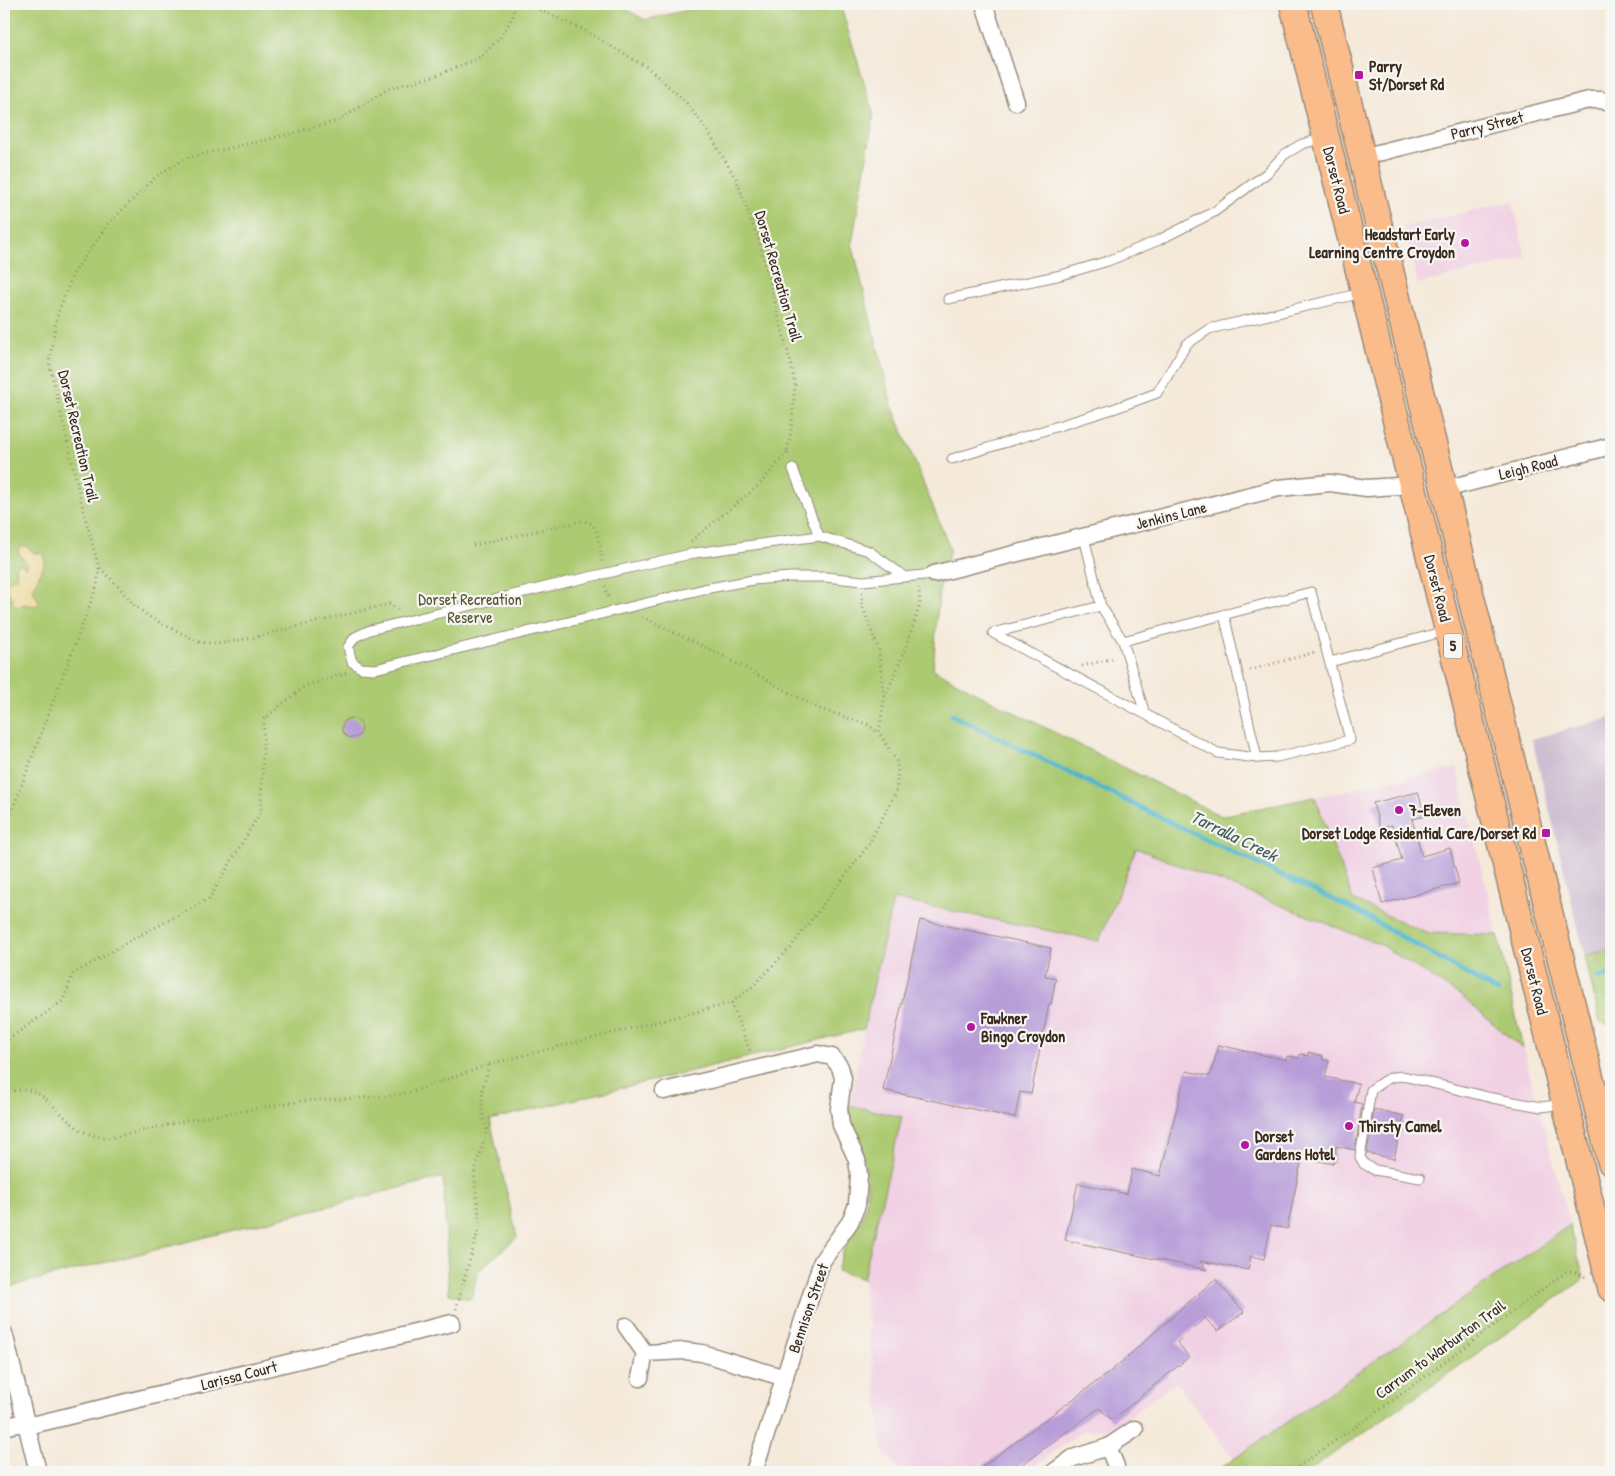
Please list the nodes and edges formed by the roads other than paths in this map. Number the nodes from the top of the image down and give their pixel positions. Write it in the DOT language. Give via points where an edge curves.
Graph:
graph roads {
  1 [pos="984,4"];
  2 [pos="1293,4"];
  3 [pos="1324,4"];
  4 [pos="1016,102"];
  5 [pos="1611,104"];
  6 [pos="1326,137"];
  7 [pos="1362,157"];
  8 [pos="1365,292"];
  9 [pos="948,299"];
  10 [pos="1611,446"];
  11 [pos="952,459"];
  12 [pos="793,469"];
  13 [pos="1412,485"];
  14 [pos="1445,488"];
  15 [pos="819,536"];
  16 [pos="1084,537"];
  17 [pos="926,575"];
  18 [pos="905,577"];
  19 [pos="1101,606"];
  20 [pos="1224,614"];
  21 [pos="1449,630"];
  22 [pos="1124,641"];
  23 [pos="1330,662"];
  24 [pos="1145,714"];
  25 [pos="1257,758"];
  26 [pos="1516,780"];
  27 [pos="1487,787"];
  28 [pos="664,1091"];
  29 [pos="1594,1097"];
  30 [pos="1565,1104"];
  31 [pos="1611,1162"];
  32 [pos="1420,1178"];
  33 [pos="1609,1282"];
  34 [pos="452,1323"];
  35 [pos="626,1326"];
  36 [pos="4,1333"];
  37 [pos="645,1353"];
  38 [pos="640,1378"];
  39 [pos="785,1378"];
  40 [pos="26,1424"];
  41 [pos="4,1427"];
  42 [pos="1135,1429"];
  43 [pos="1108,1447"];
  44 [pos="1116,1466"];
  45 [pos="38,1472"];
  46 [pos="754,1472"];
  47 [pos="1054,1472"];
  1 -- 4 [label="street"];
  2 -- 6 [label="main road, Dorset Road / 5"];
  3 -- 7 [label="main road, Dorset Road / 5"];
  5 -- 7 [label="street, Parry Street" via="1589,100"];
  6 -- 8 [label="main road, Dorset Road / 5"];
  6 -- 9 [label="lane" via="1302,144 1285,154 1267,173 1214,212 1158,240 1108,261 1061,275"];
  7 -- 14 [label="main road, Dorset Road / 5"];
  8 -- 11 [label="lane" via="1209,329 1188,344 1157,393"];
  8 -- 13 [label="main road, Dorset Road / 5"];
  10 -- 14 [label="street, Leigh Road"];
  12 -- 15 [label="lane"];
  13 -- 14 [label="main road"];
  13 -- 16 [label="street, Jenkins Lane" via="1367,488 1330,483 1279,488"];
  13 -- 21 [label="main road, Dorset Road / 5"];
  14 -- 26 [label="main road, Dorset Road / 5"];
  15 -- 18 [label="lane" via="869,551"];
  15 -- 18 [label="lane" via="669,558 370,630 355,637 348,647 352,662 361,668 375,669 753,580 825,577 863,581"];
  16 -- 17 [label="street, Jenkins Lane"];
  16 -- 19 [label="lane"];
  17 -- 18 [label="lane"];
  19 -- 22 [label="lane"];
  19 -- 24 [label="lane" via="993,632"];
  20 -- 22 [label="lane"];
  20 -- 23 [label="lane" via="1311,592"];
  20 -- 25 [label="lane"];
  21 -- 23 [label="lane"];
  21 -- 27 [label="main road, Dorset Road / 5"];
  22 -- 24 [label="lane"];
  23 -- 25 [label="lane" via="1350,740 1277,757"];
  24 -- 25 [label="lane" via="1218,754"];
  26 -- 27 [label="main road"];
  26 -- 29 [label="main road, Dorset Road / 5"];
  27 -- 30 [label="main road, Dorset Road / 5"];
  28 -- 39 [label="street, Bennison Street" via="818,1054 832,1058 840,1067 843,1078 839,1108 842,1125 860,1176 857,1205 850,1222 822,1261"];
  29 -- 30 [label="main road"];
  29 -- 31 [label="main road, Dorset Road / 5"];
  30 -- 32 [label="lane" via="1542,1107 1400,1075 1389,1077 1371,1090 1360,1157 1364,1164 1375,1170"];
  30 -- 33 [label="main road, Dorset Road / 5"];
  34 -- 40 [label="street, Larissa Court" via="46,1422"];
  35 -- 37 [label="street"];
  36 -- 40 [label="street"];
  37 -- 38 [label="street"];
  37 -- 39 [label="street" via="702,1353"];
  39 -- 46 [label="street, Bennison Street"];
  40 -- 41 [label="street, Larissa Court"];
  40 -- 45 [label="street"];
  42 -- 43 [label="street"];
  43 -- 44 [label="street"];
  43 -- 47 [label="street" via="1073,1458"];
}
